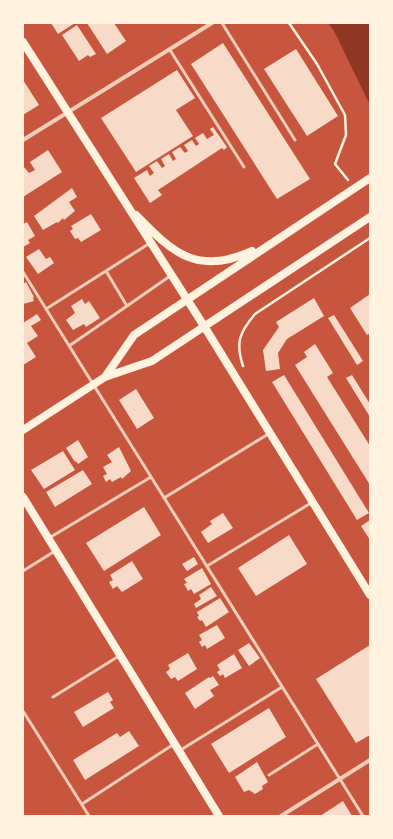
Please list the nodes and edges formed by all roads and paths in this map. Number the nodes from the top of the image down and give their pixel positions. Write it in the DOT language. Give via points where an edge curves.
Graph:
graph roads {
  1 [pos="212,23"];
  2 [pos="222,23"];
  3 [pos="289,23"];
  4 [pos="23,42"];
  5 [pos="170,50"];
  6 [pos="68,112"];
  7 [pos="23,140"];
  8 [pos="295,140"];
  9 [pos="244,167"];
  10 [pos="370,178"];
  11 [pos="353,184"];
  12 [pos="125,204"];
  13 [pos="370,217"];
  14 [pos="370,238"];
  15 [pos="275,241"];
  16 [pos="150,243"];
  17 [pos="106,271"];
  18 [pos="23,272"];
  19 [pos="171,276"];
  20 [pos="186,300"];
  21 [pos="128,306"];
  22 [pos="46,309"];
  23 [pos="204,326"];
  24 [pos="69,346"];
  25 [pos="244,370"];
  26 [pos="105,377"];
  27 [pos="94,385"];
  28 [pos="23,430"];
  29 [pos="270,433"];
  30 [pos="151,477"];
  31 [pos="23,497"];
  32 [pos="164,498"];
  33 [pos="313,502"];
  34 [pos="26,509"];
  35 [pos="49,538"];
  36 [pos="56,550"];
  37 [pos="207,566"];
  38 [pos="23,571"];
  39 [pos="370,595"];
  40 [pos="121,655"];
  41 [pos="282,686"];
  42 [pos="53,697"];
  43 [pos="23,711"];
  44 [pos="318,744"];
  45 [pos="177,747"];
  46 [pos="370,760"];
  47 [pos="270,774"];
  48 [pos="340,779"];
  49 [pos="82,804"];
  50 [pos="89,816"];
  51 [pos="219,816"];
  52 [pos="281,816"];
  53 [pos="363,816"];
  1 -- 5 [label="street"];
  2 -- 8 [label="lane"];
  3 -- 11 [label="path" via="317,64 345,115 346,135 335,164"];
  4 -- 6 [label="main road"];
  5 -- 6 [label="street"];
  5 -- 9 [label="lane"];
  6 -- 7 [label="street"];
  6 -- 12 [label="main road"];
  10 -- 15 [label="main road"];
  12 -- 15 [label="main road" via="158,238 177,252 199,261 235,259"];
  12 -- 16 [label="main road"];
  13 -- 23 [label="main road"];
  14 -- 25 [label="path" via="256,314 243,328 239,346"];
  15 -- 20 [label="main road"];
  16 -- 17 [label="lane"];
  16 -- 19 [label="main road"];
  17 -- 21 [label="lane"];
  17 -- 22 [label="lane"];
  18 -- 22 [label="lane"];
  19 -- 20 [label="main road"];
  19 -- 21 [label="lane"];
  20 -- 23 [label="main road"];
  20 -- 26 [label="main road" via="134,335"];
  21 -- 24 [label="lane"];
  22 -- 24 [label="lane"];
  23 -- 26 [label="main road" via="152,361"];
  23 -- 29 [label="main road"];
  24 -- 27 [label="lane"];
  26 -- 27 [label="main road"];
  27 -- 28 [label="main road"];
  27 -- 30 [label="lane"];
  29 -- 32 [label="lane"];
  29 -- 33 [label="main road"];
  30 -- 32 [label="lane"];
  30 -- 35 [label="lane"];
  31 -- 34 [label="main road"];
  32 -- 37 [label="lane"];
  33 -- 37 [label="lane"];
  33 -- 39 [label="main road"];
  34 -- 35 [label="main road"];
  35 -- 36 [label="main road"];
  36 -- 38 [label="lane"];
  36 -- 40 [label="main road"];
  37 -- 41 [label="lane"];
  40 -- 42 [label="lane"];
  40 -- 45 [label="main road"];
  41 -- 44 [label="lane"];
  41 -- 45 [label="lane"];
  43 -- 49 [label="lane"];
  44 -- 47 [label="lane"];
  44 -- 48 [label="lane"];
  45 -- 49 [label="lane"];
  45 -- 51 [label="main road"];
  46 -- 48 [label="street"];
  48 -- 52 [label="street"];
  48 -- 53 [label="lane"];
  49 -- 50 [label="lane"];
}
